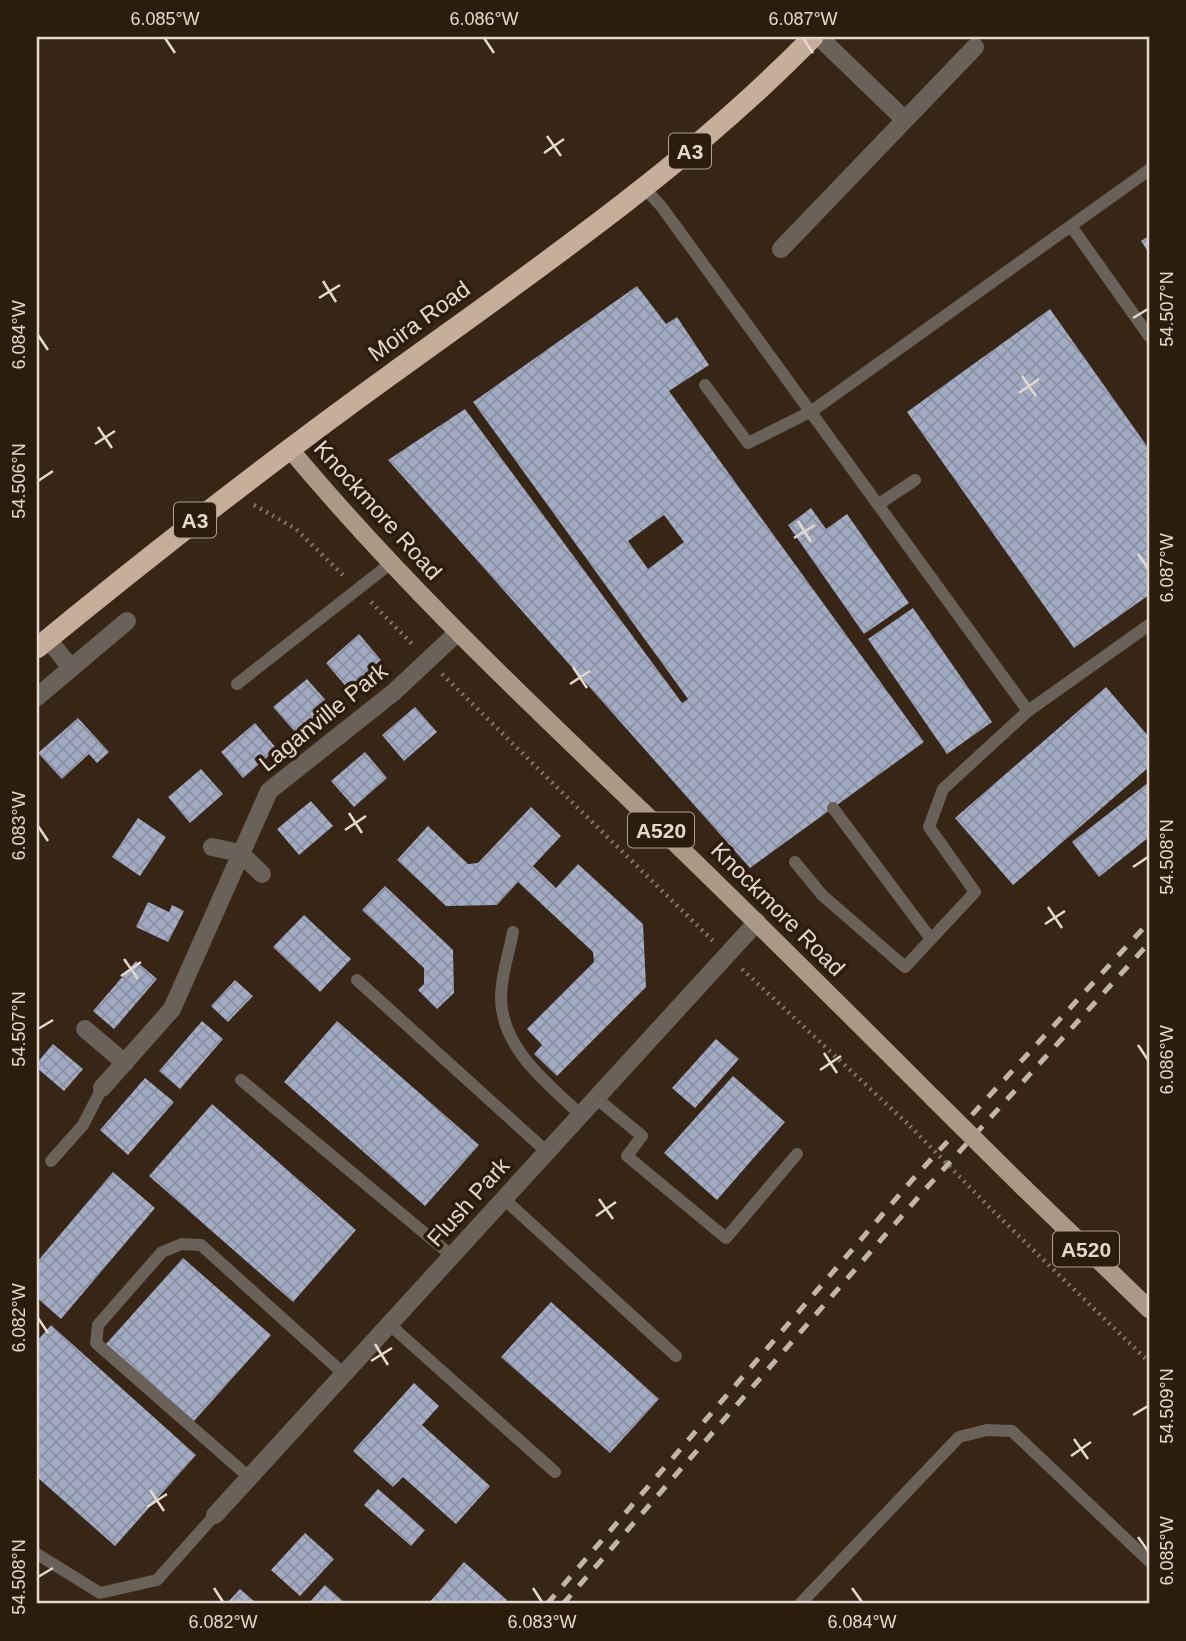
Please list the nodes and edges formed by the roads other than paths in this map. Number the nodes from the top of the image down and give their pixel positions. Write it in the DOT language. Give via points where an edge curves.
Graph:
graph roads {
  1 [pos="813,37"];
  2 [pos="819,37"];
  3 [pos="975,47"];
  4 [pos="904,119"];
  5 [pos="1149,170"];
  6 [pos="645,189"];
  7 [pos="1071,226"];
  8 [pos="781,248"];
  9 [pos="1149,335"];
  10 [pos="705,385"];
  11 [pos="811,411"];
  12 [pos="289,448"];
  13 [pos="915,480"];
  14 [pos="879,504"];
  15 [pos="391,563"];
  16 [pos="127,621"];
  17 [pos="1149,625"];
  18 [pos="457,633"];
  19 [pos="42,643"];
  20 [pos="71,668"];
  21 [pos="237,684"];
  22 [pos="37,696"];
  23 [pos="1028,711"];
  24 [pos="833,808"];
  25 [pos="212,847"];
  26 [pos="240,853"];
  27 [pos="795,862"];
  28 [pos="262,874"];
  29 [pos="757,922"];
  30 [pos="513,932"];
  31 [pos="931,939"];
  32 [pos="357,980"];
  33 [pos="85,1029"];
  34 [pos="125,1063"];
  35 [pos="240,1080"];
  36 [pos="102,1088"];
  37 [pos="596,1098"];
  38 [pos="581,1115"];
  39 [pos="547,1152"];
  40 [pos="797,1154"];
  41 [pos="51,1161"];
  42 [pos="504,1199"];
  43 [pos="452,1256"];
  44 [pos="1149,1309"];
  45 [pos="390,1325"];
  46 [pos="676,1356"];
  47 [pos="344,1374"];
  48 [pos="555,1472"];
  49 [pos="250,1478"];
  50 [pos="215,1515"];
  51 [pos="37,1554"];
  52 [pos="1149,1561"];
  53 [pos="800,1604"];
  1 -- 6 [label="highway, Moira Road / A3" via="764,87"];
  2 -- 4 [label="street"];
  3 -- 4 [label="street"];
  4 -- 8 [label="street"];
  5 -- 7 [label="lane"];
  6 -- 11 [label="lane"];
  6 -- 12 [label="highway, Moira Road / A3"];
  7 -- 9 [label="lane"];
  7 -- 11 [label="lane"];
  10 -- 11 [label="lane" via="748,443"];
  11 -- 14 [label="lane"];
  12 -- 15 [label="main road, Knockmore Road / A520"];
  12 -- 19 [label="highway, Moira Road / A3"];
  13 -- 14 [label="lane"];
  14 -- 23 [label="lane"];
  15 -- 18 [label="main road, Knockmore Road / A520"];
  15 -- 21 [label="lane"];
  16 -- 20 [label="street"];
  17 -- 23 [label="lane"];
  18 -- 26 [label="street, Laganville Park" via="270,791"];
  18 -- 29 [label="main road, Knockmore Road / A520"];
  19 -- 20 [label="street, Moira Road"];
  20 -- 22 [label="street"];
  23 -- 31 [label="lane" via="943,789 929,827 975,892"];
  24 -- 31 [label="lane"];
  25 -- 26 [label="street"];
  26 -- 28 [label="street"];
  26 -- 34 [label="street, Laganville Park" via="172,1009"];
  27 -- 31 [label="lane" via="822,895 905,967"];
  29 -- 37 [label="street, Flush Park"];
  29 -- 44 [label="main road, Knockmore Road / A520, bridge"];
  30 -- 38 [label="lane" via="500,998 512,1042 535,1072"];
  32 -- 39 [label="lane"];
  33 -- 34 [label="street"];
  34 -- 36 [label="street, Laganville Park"];
  35 -- 43 [label="lane"];
  36 -- 41 [label="lane" via="83,1125"];
  37 -- 38 [label="street, Flush Park"];
  37 -- 40 [label="lane" via="642,1136 627,1156 726,1238"];
  38 -- 39 [label="street, Flush Park"];
  39 -- 42 [label="street, Flush Park"];
  42 -- 43 [label="street, Flush Park"];
  42 -- 46 [label="lane"];
  43 -- 45 [label="street, Flush Park"];
  45 -- 47 [label="street, Flush Park"];
  45 -- 48 [label="lane"];
  47 -- 49 [label="street, Flush Park"];
  47 -- 49 [label="lane" via="201,1245 182,1244 162,1252 98,1325 96,1343"];
  49 -- 50 [label="street, Flush Park"];
  50 -- 51 [label="lane" via="157,1580 100,1592"];
  52 -- 53 [label="lane" via="1012,1432 987,1430 959,1437"];
}
